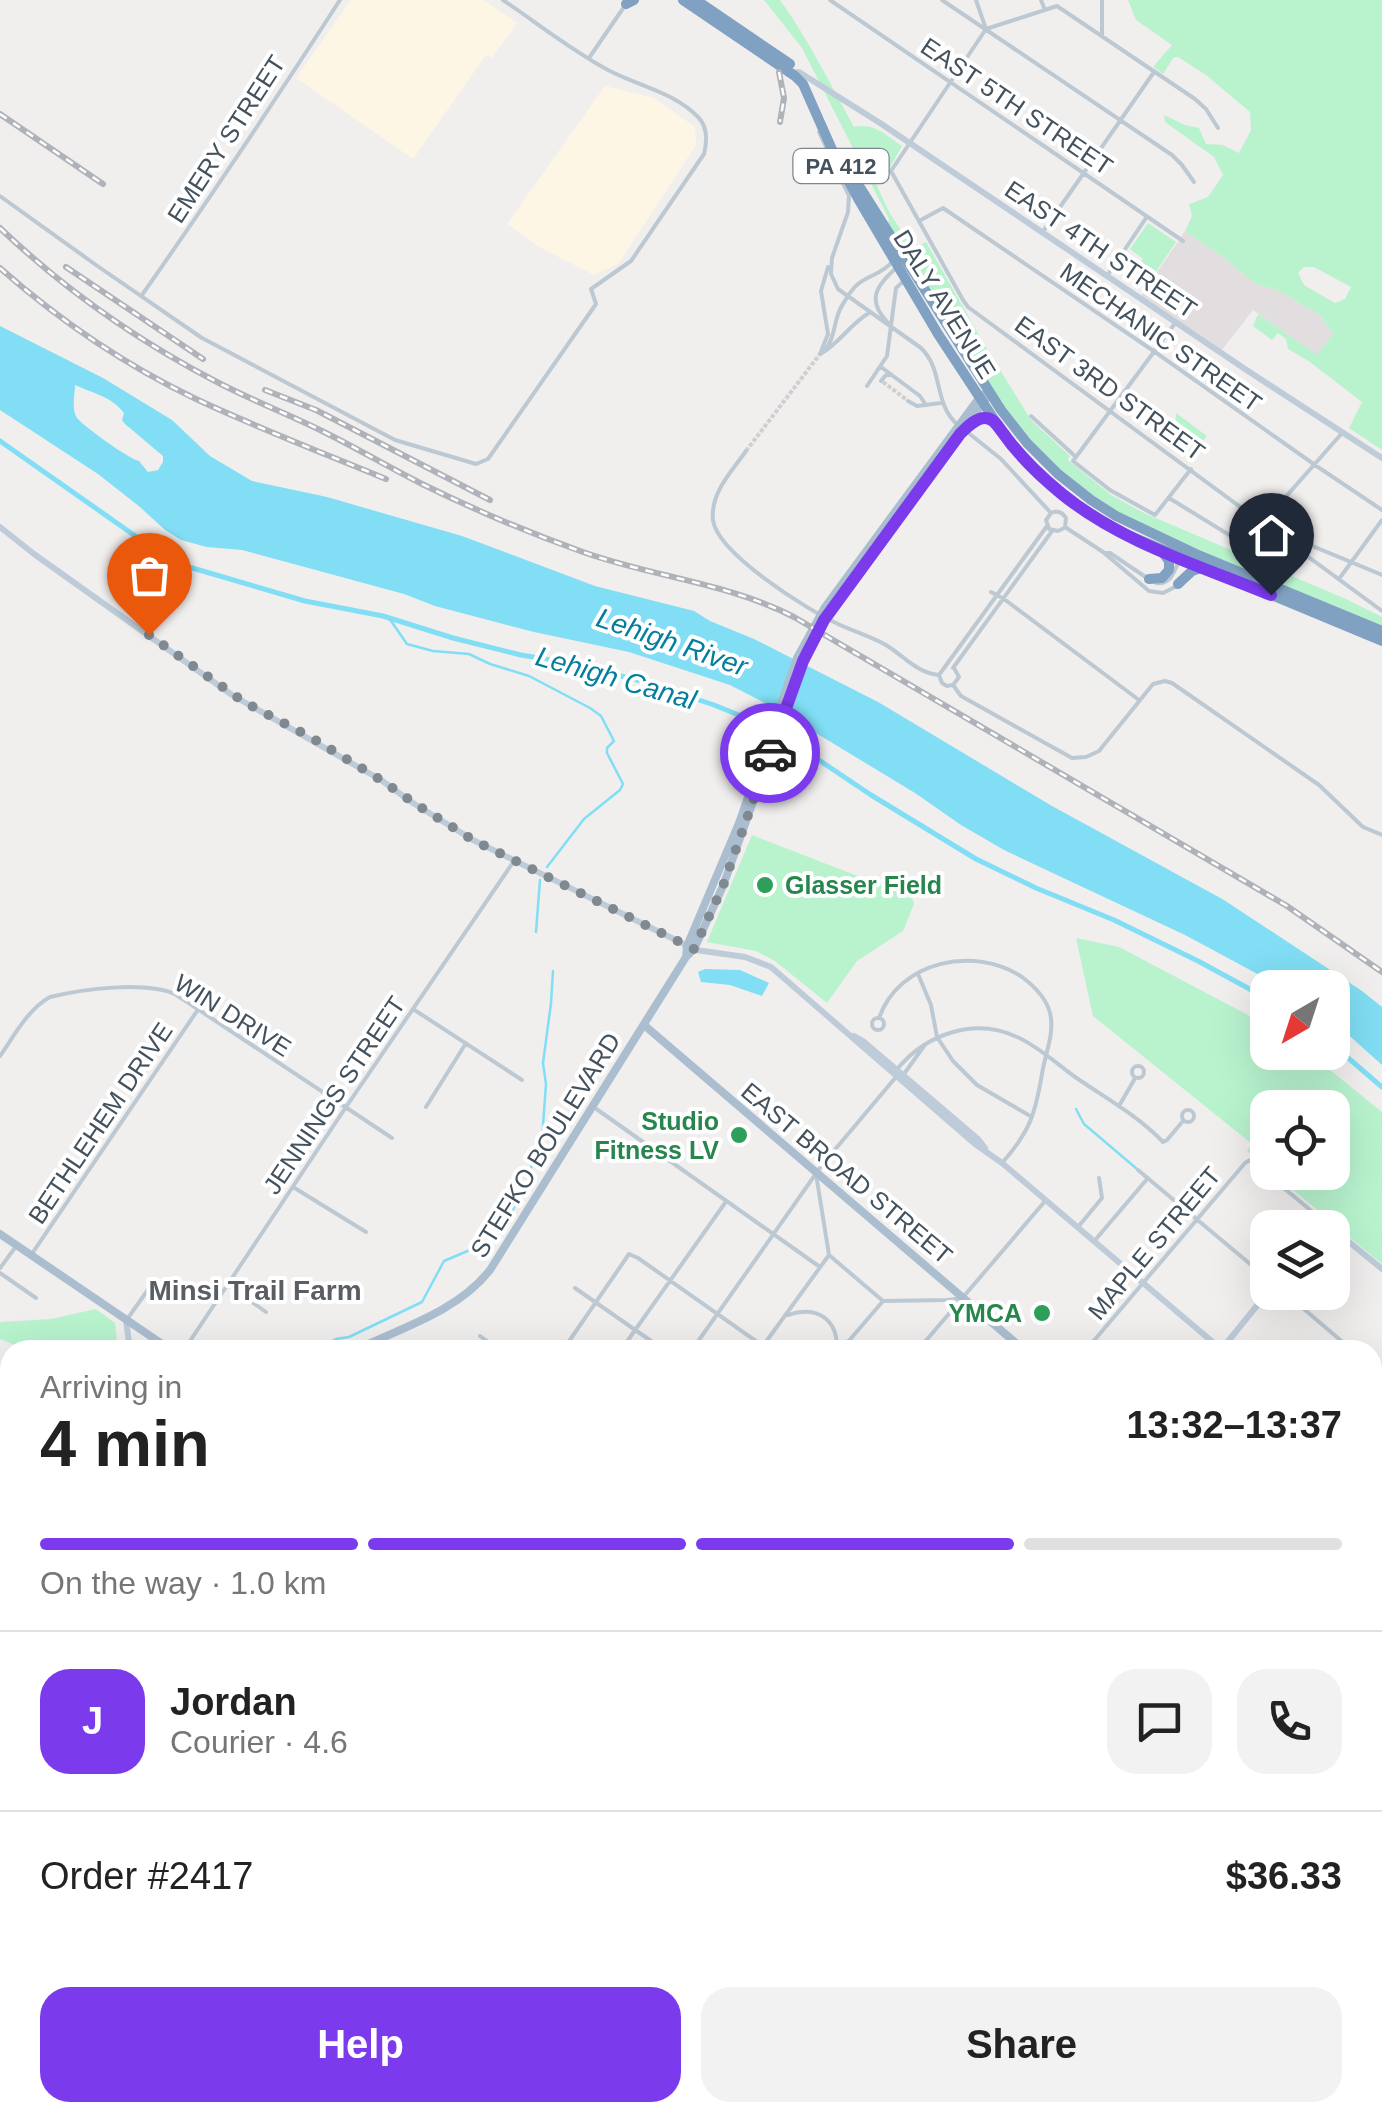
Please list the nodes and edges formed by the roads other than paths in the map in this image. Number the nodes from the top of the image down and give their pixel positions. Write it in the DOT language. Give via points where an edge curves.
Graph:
graph roads {
  1 [pos="340,0"];
  2 [pos="503,0"];
  3 [pos="683,0"];
  4 [pos="696,0"];
  5 [pos="830,0"];
  6 [pos="942,0"];
  7 [pos="976,0"];
  8 [pos="1042,0"];
  9 [pos="1102,0"];
  10 [pos="629,1"];
  11 [pos="1045,10"];
  12 [pos="986,29"];
  13 [pos="1102,36"];
  14 [pos="589,58"];
  15 [pos="782,63"];
  16 [pos="1154,71"];
  17 [pos="950,82"];
  18 [pos="812,103"];
  19 [pos="1120,120"];
  20 [pos="1218,128"];
  21 [pos="908,143"];
  22 [pos="1084,173"];
  23 [pos="1194,182"];
  24 [pos="0,196"];
  25 [pos="1147,216"];
  26 [pos="919,222"];
  27 [pos="1042,233"];
  28 [pos="1184,241"];
  29 [pos="832,257"];
  30 [pos="898,260"];
  31 [pos="1107,276"];
  32 [pos="906,279"];
  33 [pos="919,283"];
  34 [pos="142,296"];
  35 [pos="869,312"];
  36 [pos="1176,322"];
  37 [pos="892,326"];
  38 [pos="822,352"];
  39 [pos="1155,352"];
  40 [pos="882,367"];
  41 [pos="892,375"];
  42 [pos="874,376"];
  43 [pos="882,382"];
  44 [pos="908,401"];
  45 [pos="942,402"];
  46 [pos="926,405"];
  47 [pos="980,406"];
  48 [pos="1111,411"];
  49 [pos="1031,416"];
  50 [pos="965,429"];
  51 [pos="1344,432"];
  52 [pos="746,451"];
  53 [pos="1382,458"];
  54 [pos="1074,459"];
  55 [pos="1315,465"];
  56 [pos="1191,469"];
  57 [pos="1169,498"];
  58 [pos="1382,510"];
  59 [pos="1050,512"];
  60 [pos="1382,520"];
  61 [pos="1263,522"];
  62 [pos="0,527"];
  63 [pos="1065,527"];
  64 [pos="1050,528"];
  65 [pos="1277,532"];
  66 [pos="1161,550"];
  67 [pos="1104,552"];
  68 [pos="1185,560"];
  69 [pos="1352,561"];
  70 [pos="1204,568"];
  71 [pos="1382,575"];
  72 [pos="1149,579"];
  73 [pos="1339,579"];
  74 [pos="1178,584"];
  75 [pos="990,592"];
  76 [pos="1000,598"];
  77 [pos="1382,611"];
  78 [pos="1382,630"];
  79 [pos="1382,641"];
  80 [pos="945,667"];
  81 [pos="953,668"];
  82 [pos="939,676"];
  83 [pos="953,685"];
  84 [pos="1139,700"];
  85 [pos="742,824"];
  86 [pos="1382,836"];
  87 [pos="514,861"];
  88 [pos="690,947"];
  89 [pos="918,974"];
  90 [pos="413,1009"];
  91 [pos="197,1011"];
  92 [pos="879,1018"];
  93 [pos="644,1025"];
  94 [pos="938,1036"];
  95 [pos="466,1043"];
  96 [pos="1045,1055"];
  97 [pos="0,1056"];
  98 [pos="899,1074"];
  99 [pos="1135,1078"];
  100 [pos="522,1080"];
  101 [pos="592,1106"];
  102 [pos="1119,1106"];
  103 [pos="346,1107"];
  104 [pos="426,1108"];
  105 [pos="1032,1117"];
  106 [pos="1183,1120"];
  107 [pos="392,1138"];
  108 [pos="1002,1163"];
  109 [pos="1138,1170"];
  110 [pos="816,1174"];
  111 [pos="1099,1178"];
  112 [pos="1148,1178"];
  113 [pos="293,1186"];
  114 [pos="1046,1200"];
  115 [pos="726,1202"];
  116 [pos="1308,1210"];
  117 [pos="1197,1220"];
  118 [pos="1078,1227"];
  119 [pos="366,1232"];
  120 [pos="0,1234"];
  121 [pos="774,1235"];
  122 [pos="1095,1241"];
  123 [pos="1350,1244"];
  124 [pos="16,1245"];
  125 [pos="31,1255"];
  126 [pos="829,1255"];
  127 [pos="1250,1264"];
  128 [pos="820,1268"];
  129 [pos="0,1269"];
  130 [pos="1382,1269"];
  131 [pos="154,1280"];
  132 [pos="670,1281"];
  133 [pos="1143,1282"];
  134 [pos="227,1284"];
  135 [pos="575,1288"];
  136 [pos="36,1298"];
  137 [pos="963,1298"];
  138 [pos="882,1301"];
  139 [pos="596,1302"];
  140 [pos="1254,1310"];
  141 [pos="1305,1310"];
  142 [pos="266,1312"];
  143 [pos="717,1314"];
  144 [pos="785,1316"];
  145 [pos="126,1320"];
  146 [pos="635,1330"];
  147 [pos="480,1336"];
  148 [pos="129,1340"];
  149 [pos="156,1340"];
  150 [pos="191,1340"];
  151 [pos="376,1340"];
  152 [pos="485,1340"];
  153 [pos="570,1340"];
  154 [pos="628,1340"];
  155 [pos="650,1340"];
  156 [pos="699,1340"];
  157 [pos="751,1340"];
  158 [pos="768,1340"];
  159 [pos="836,1340"];
  160 [pos="850,1340"];
  161 [pos="927,1340"];
  162 [pos="1012,1340"];
  163 [pos="1094,1340"];
  164 [pos="1210,1340"];
  165 [pos="1230,1340"];
  166 [pos="1340,1340"];
  1 -- 34 [label="street, EMERY STREET"];
  2 -- 14 [label="street"];
  3 -- 15 [label="highway, EAST 4TH STREET / PA 412"];
  4 -- 15 [label="highway, EAST 4TH STREET / PA 412"];
  5 -- 17 [label="street, EAST 5TH STREET"];
  6 -- 12 [label="street"];
  7 -- 12 [label="street"];
  8 -- 11 [label="street"];
  9 -- 13 [label="street"];
  10 -- 14 [label="street"];
  11 -- 12 [label="street"];
  11 -- 13 [label="street" via="1057,6"];
  12 -- 17 [label="street"];
  12 -- 19 [label="street"];
  13 -- 16 [label="street"];
  14 -- 34 [label="street" via="688,108 703,123 704,154 631,261 591,289 596,304 584,324 488,459 476,464 395,440 202,338"];
  15 -- 18 [label="highway, DALY AVENUE / PA 412"];
  15 -- 21 [label="street, EAST 4TH STREET"];
  15 -- 30 [label="highway, DALY AVENUE / PA 412" via="812,91"];
  16 -- 19 [label="street"];
  16 -- 20 [label="street" via="1199,102"];
  17 -- 21 [label="street"];
  17 -- 22 [label="street, EAST 5TH STREET"];
  18 -- 29 [label="street" via="820,138 850,200"];
  18 -- 30 [label="highway, DALY AVENUE / PA 412" via="851,186"];
  19 -- 22 [label="street"];
  19 -- 23 [label="street" via="1176,158"];
  21 -- 26 [label="street" via="891,170"];
  21 -- 27 [label="street, EAST 4TH STREET"];
  22 -- 25 [label="street, EAST 5TH STREET"];
  22 -- 27 [label="street"];
  24 -- 34 [label="street"];
  25 -- 28 [label="street, EAST 5TH STREET"];
  25 -- 31 [label="street"];
  26 -- 39 [label="street, MECHANIC STREET" via="942,208"];
  26 -- 48 [label="street, EAST 3RD STREET" via="968,306"];
  27 -- 31 [label="street, EAST 4TH STREET"];
  29 -- 35 [label="street" via="831,274 843,293"];
  29 -- 38 [label="street" via="821,288 828,328"];
  30 -- 32 [label="highway, DALY AVENUE / PA 412"];
  30 -- 33 [label="highway, DALY AVENUE / PA 412"];
  30 -- 37 [label="street" via="876,295"];
  30 -- 38 [label="street" via="854,288"];
  31 -- 36 [label="street, EAST 4TH STREET"];
  32 -- 33 [label="street"];
  32 -- 37 [label="street" via="896,288"];
  32 -- 47 [label="highway, DALY AVENUE / PA 412"];
  33 -- 47 [label="highway, DALY AVENUE / PA 412"];
  35 -- 37 [label="street"];
  35 -- 38 [label="street"];
  36 -- 39 [label="street"];
  36 -- 51 [label="street, EAST 4TH STREET"];
  37 -- 40 [label="street"];
  37 -- 45 [label="street" via="931,358"];
  39 -- 48 [label="street"];
  39 -- 55 [label="street, MECHANIC STREET"];
  40 -- 41 [label="street"];
  40 -- 42 [label="street"];
  41 -- 43 [label="street"];
  41 -- 46 [label="street"];
  42 -- 43 [label="street"];
  42 -- 43 [label="street" via="868,385"];
  44 -- 46 [label="street"];
  45 -- 46 [label="street"];
  45 -- 59 [label="street" via="953,421 1000,458"];
  47 -- 50 [label="highway"];
  47 -- 66 [label="highway, DALY AVENUE / PA 412" via="1069,499"];
  47 -- 68 [label="highway, DALY AVENUE / PA 412" via="1083,495"];
  47 -- 85 [label="main road, STEFKO BOULEVARD" via="809,633"];
  48 -- 54 [label="street"];
  48 -- 56 [label="street, EAST 3RD STREET"];
  49 -- 54 [label="street"];
  50 -- 85 [label="main road, STEFKO BOULEVARD" via="824,620"];
  51 -- 53 [label="street, EAST 4TH STREET"];
  51 -- 55 [label="street"];
  52 -- 82 [label="street" via="714,502 725,546 796,601"];
  54 -- 57 [label="street" via="1154,516"];
  55 -- 58 [label="street, MECHANIC STREET"];
  55 -- 61 [label="street"];
  56 -- 57 [label="street"];
  56 -- 61 [label="street, EAST 3RD STREET"];
  57 -- 61 [label="street" via="1244,544"];
  59 -- 63 [label="street" via="1062,513"];
  59 -- 64 [label="street"];
  60 -- 69 [label="street"];
  61 -- 65 [label="street, EAST 3RD STREET"];
  62 -- 87 [label="street" via="232,695"];
  63 -- 64 [label="street"];
  63 -- 67 [label="street"];
  64 -- 76 [label="street"];
  65 -- 69 [label="street"];
  65 -- 73 [label="street, EAST 3RD STREET"];
  66 -- 68 [label="highway, DALY AVENUE / PA 412"];
  66 -- 72 [label="highway" via="1169,570"];
  67 -- 72 [label="street"];
  67 -- 74 [label="street" via="1149,592"];
  68 -- 70 [label="highway, DALY AVENUE / PA 412"];
  68 -- 72 [label="street" via="1169,580"];
  68 -- 74 [label="street"];
  68 -- 78 [label="highway, DALY AVENUE / PA 412"];
  69 -- 71 [label="street"];
  69 -- 73 [label="street"];
  70 -- 74 [label="highway"];
  70 -- 79 [label="highway, DALY AVENUE / PA 412"];
  73 -- 77 [label="street, EAST 3RD STREET"];
  75 -- 76 [label="street"];
  76 -- 80 [label="street"];
  76 -- 81 [label="street"];
  76 -- 84 [label="street"];
  80 -- 81 [label="street"];
  80 -- 82 [label="street"];
  81 -- 83 [label="street"];
  82 -- 83 [label="street"];
  83 -- 84 [label="street" via="1072,758 1099,751"];
  84 -- 86 [label="street" via="1158,682 1172,683"];
  85 -- 88 [label="main road, STEFKO BOULEVARD" via="723,886"];
  87 -- 88 [label="street"];
  87 -- 90 [label="street, JENNINGS STREET"];
  88 -- 93 [label="main road, STEFKO BOULEVARD"];
  88 -- 98 [label="street" via="771,967"];
  89 -- 92 [label="street" via="892,995"];
  89 -- 94 [label="street"];
  89 -- 96 [label="street" via="968,960 1017,974 1039,992 1050,1014"];
  90 -- 95 [label="street"];
  90 -- 103 [label="street, JENNINGS STREET"];
  91 -- 97 [label="street, WIN DRIVE" via="160,988 61,994 42,1002"];
  91 -- 103 [label="street, WIN DRIVE"];
  91 -- 125 [label="street, BETHLEHEM DRIVE"];
  93 -- 101 [label="main road, STEFKO BOULEVARD"];
  93 -- 110 [label="main road, EAST BROAD STREET"];
  94 -- 96 [label="street" via="974,1028 999,1031"];
  94 -- 98 [label="street"];
  94 -- 105 [label="street" via="969,1078"];
  95 -- 100 [label="street"];
  95 -- 104 [label="street"];
  96 -- 102 [label="street"];
  96 -- 105 [label="street"];
  98 -- 108 [label="street"];
  98 -- 110 [label="street"];
  99 -- 102 [label="street"];
  101 -- 115 [label="street"];
  101 -- 151 [label="main road, STEFKO BOULEVARD" via="478,1285"];
  102 -- 106 [label="street" via="1163,1142"];
  103 -- 107 [label="street, WIN DRIVE"];
  103 -- 113 [label="street, JENNINGS STREET"];
  105 -- 108 [label="street"];
  108 -- 114 [label="street"];
  109 -- 112 [label="street"];
  110 -- 121 [label="street"];
  110 -- 126 [label="street"];
  110 -- 137 [label="main road, EAST BROAD STREET"];
  111 -- 118 [label="street" via="1102,1200"];
  112 -- 117 [label="street"];
  112 -- 122 [label="street"];
  113 -- 119 [label="street"];
  113 -- 134 [label="street, JENNINGS STREET"];
  114 -- 118 [label="street"];
  114 -- 137 [label="street"];
  115 -- 121 [label="street"];
  115 -- 132 [label="street"];
  116 -- 117 [label="street, MAPLE STREET" via="1250,1160"];
  117 -- 127 [label="street"];
  117 -- 133 [label="street, MAPLE STREET"];
  118 -- 122 [label="street"];
  120 -- 124 [label="main road"];
  121 -- 128 [label="street"];
  121 -- 143 [label="street"];
  122 -- 133 [label="street"];
  123 -- 130 [label="street"];
  124 -- 125 [label="main road"];
  124 -- 129 [label="street"];
  125 -- 145 [label="main road"];
  126 -- 128 [label="street"];
  126 -- 138 [label="street"];
  128 -- 144 [label="street"];
  129 -- 136 [label="street"];
  131 -- 145 [label="street"];
  132 -- 139 [label="street" via="629,1254"];
  132 -- 143 [label="street"];
  132 -- 146 [label="street"];
  133 -- 163 [label="street, MAPLE STREET"];
  133 -- 164 [label="street"];
  134 -- 142 [label="street"];
  134 -- 150 [label="street, JENNINGS STREET"];
  135 -- 139 [label="street"];
  137 -- 138 [label="street"];
  137 -- 161 [label="street"];
  137 -- 162 [label="main road, EAST BROAD STREET"];
  138 -- 160 [label="street"];
  139 -- 146 [label="street"];
  139 -- 153 [label="street"];
  140 -- 165 [label="street"];
  141 -- 166 [label="street"];
  143 -- 156 [label="street"];
  143 -- 157 [label="street"];
  144 -- 158 [label="street"];
  144 -- 159 [label="street" via="803,1310 821,1315"];
  145 -- 148 [label="street"];
  145 -- 149 [label="main road"];
  146 -- 154 [label="street"];
  146 -- 155 [label="street"];
  147 -- 152 [label="street"];
}
